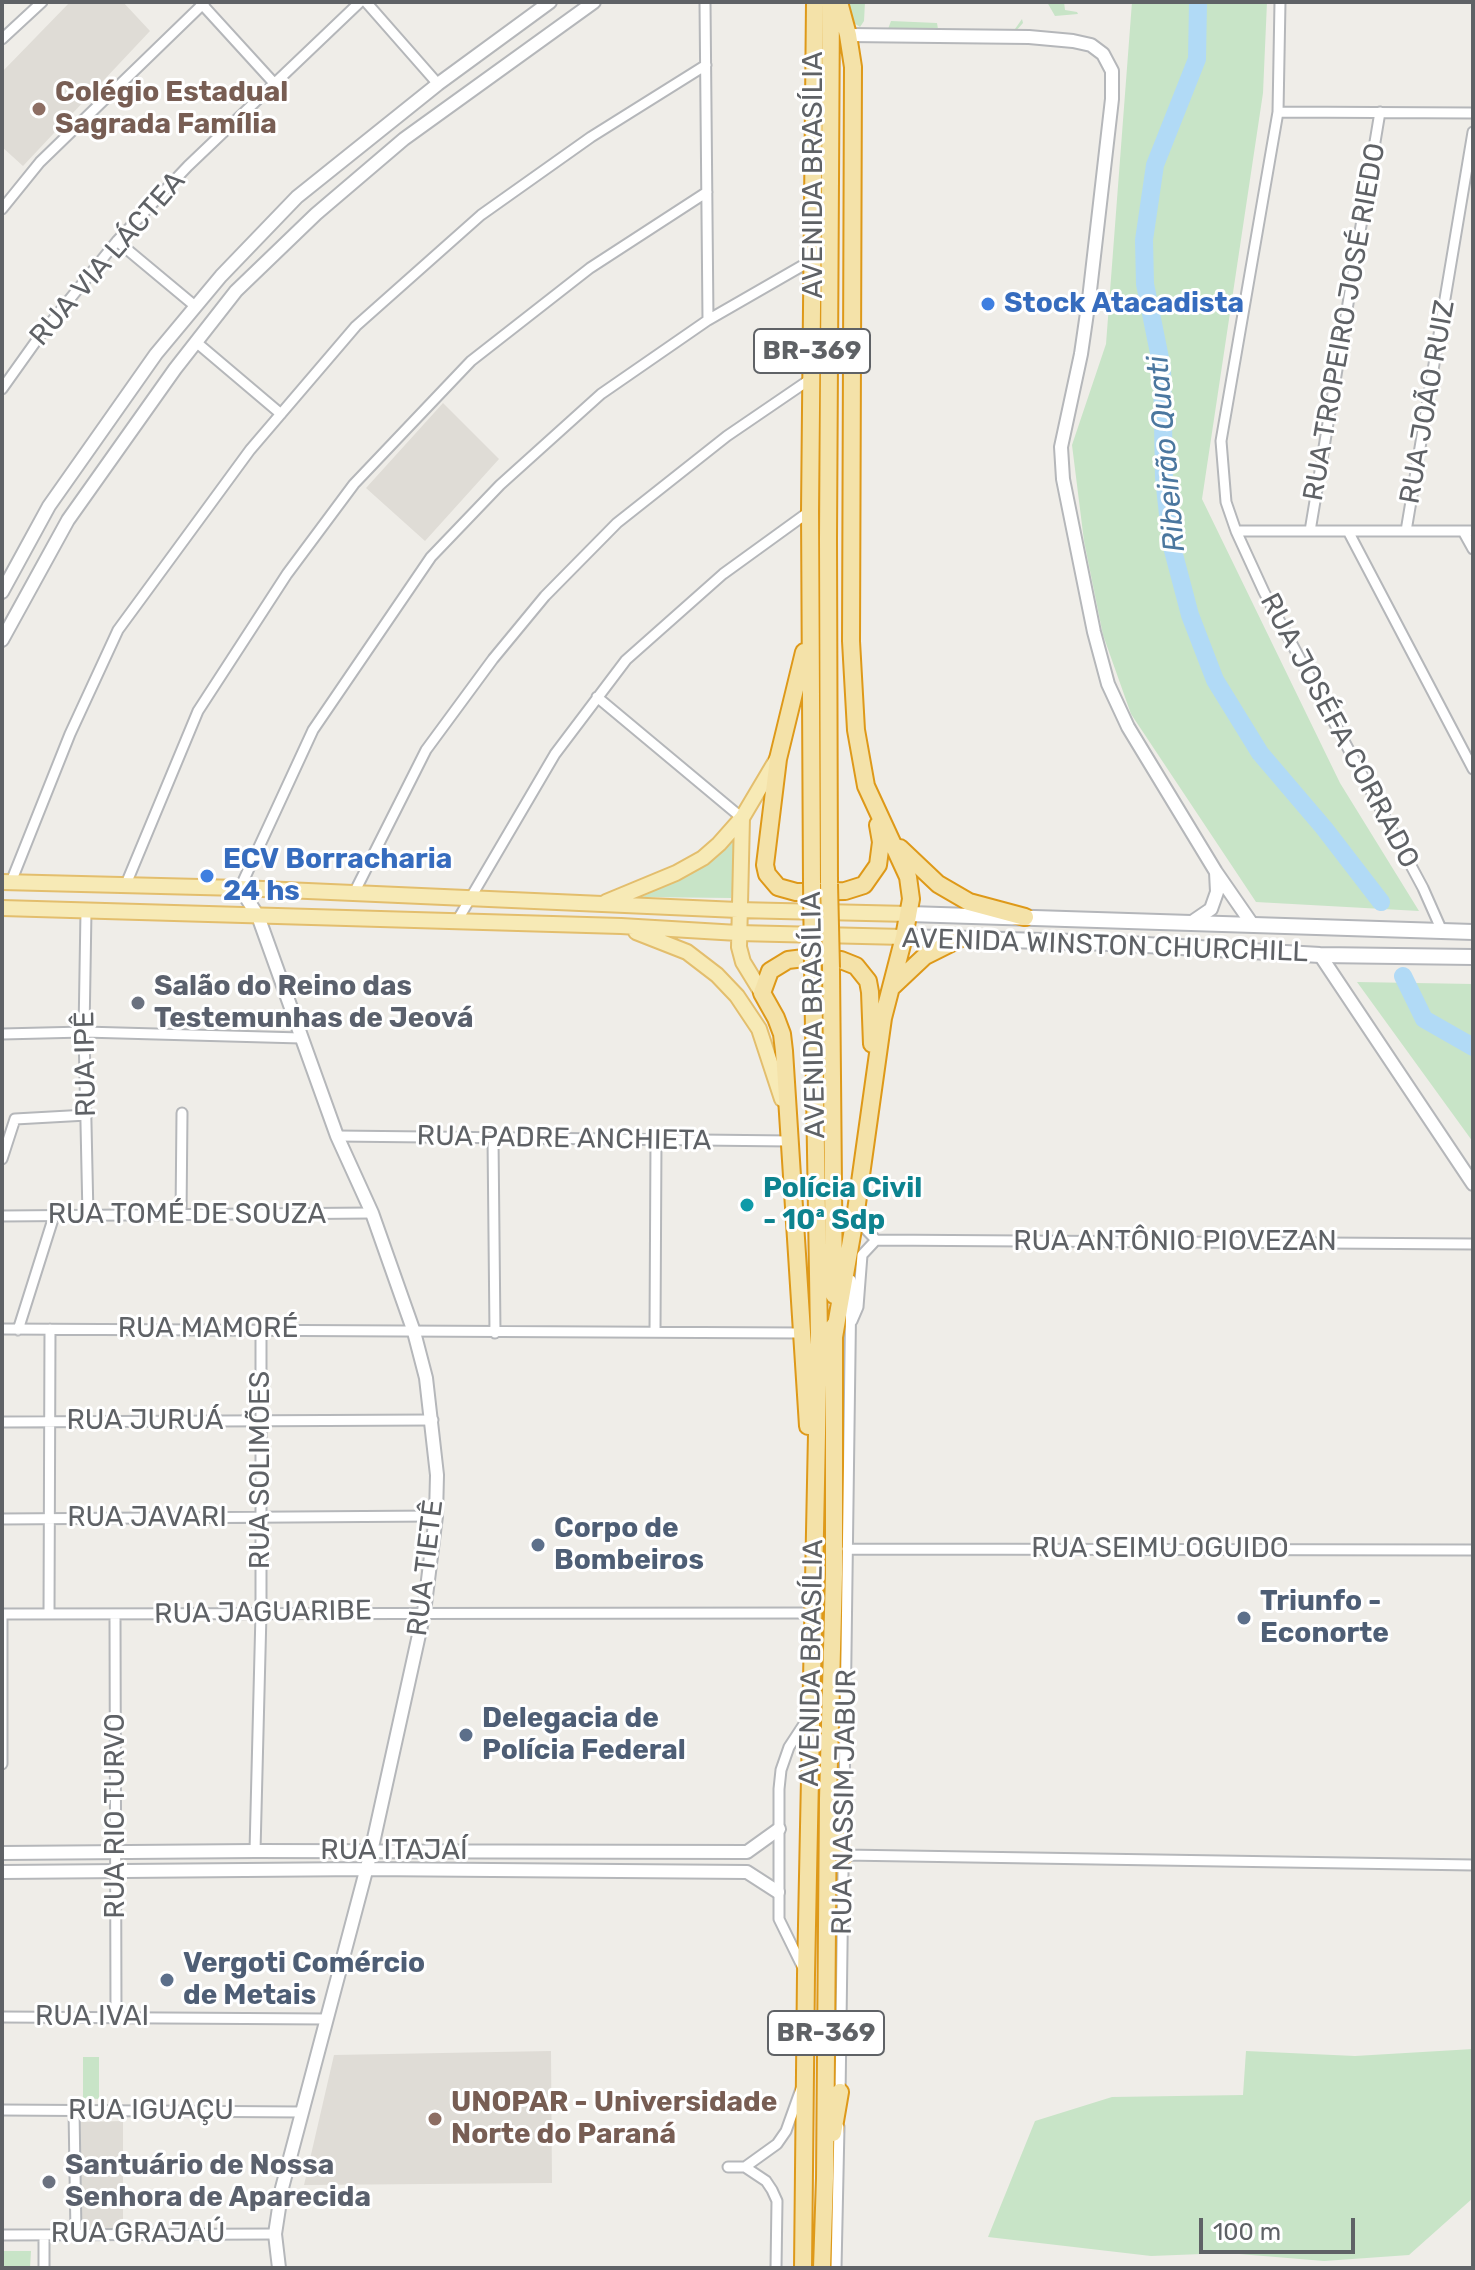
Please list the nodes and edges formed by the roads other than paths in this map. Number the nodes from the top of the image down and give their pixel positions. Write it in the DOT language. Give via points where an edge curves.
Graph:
graph roads {
  1 [pos="42,2"];
  2 [pos="360,2"];
  3 [pos="366,2"];
  4 [pos="550,2"];
  5 [pos="594,2"];
  6 [pos="705,2"];
  7 [pos="815,2"];
  8 [pos="831,2"];
  9 [pos="839,2"];
  10 [pos="1280,2"];
  11 [pos="203,3"];
  12 [pos="509,31"];
  13 [pos="848,35"];
  14 [pos="2,39"];
  15 [pos="522,52"];
  16 [pos="706,65"];
  17 [pos="273,82"];
  18 [pos="438,84"];
  19 [pos="1278,112"];
  20 [pos="1380,112"];
  21 [pos="1473,113"];
  22 [pos="390,121"];
  23 [pos="1473,132"];
  24 [pos="404,139"];
  25 [pos="707,192"];
  26 [pos="2,209"];
  27 [pos="117,241"];
  28 [pos="814,259"];
  29 [pos="221,276"];
  30 [pos="236,291"];
  31 [pos="195,306"];
  32 [pos="708,320"];
  33 [pos="196,342"];
  34 [pos="156,354"];
  35 [pos="175,369"];
  36 [pos="812,378"];
  37 [pos="2,389"];
  38 [pos="281,414"];
  39 [pos="853,434"];
  40 [pos="49,506"];
  41 [pos="810,511"];
  42 [pos="68,520"];
  43 [pos="1236,531"];
  44 [pos="1310,531"];
  45 [pos="1348,531"];
  46 [pos="1406,531"];
  47 [pos="1468,531"];
  48 [pos="828,539"];
  49 [pos="1473,549"];
  50 [pos="2,592"];
  51 [pos="811,618"];
  52 [pos="2,640"];
  53 [pos="597,697"];
  54 [pos="778,759"];
  55 [pos="1473,769"];
  56 [pos="876,812"];
  57 [pos="742,818"];
  58 [pos="886,832"];
  59 [pos="1216,872"];
  60 [pos="5,882"];
  61 [pos="126,884"];
  62 [pos="240,888"];
  63 [pos="354,893"];
  64 [pos="469,898"];
  65 [pos="602,904"];
  66 [pos="2,908"];
  67 [pos="738,910"];
  68 [pos="86,911"];
  69 [pos="909,914"];
  70 [pos="258,916"];
  71 [pos="1025,917"];
  72 [pos="457,921"];
  73 [pos="1192,922"];
  74 [pos="1252,924"];
  75 [pos="621,926"];
  76 [pos="1442,931"];
  77 [pos="1473,932"];
  78 [pos="738,933"];
  79 [pos="904,937"];
  80 [pos="957,940"];
  81 [pos="1320,955"];
  82 [pos="1473,957"];
  83 [pos="890,990"];
  84 [pos="762,993"];
  85 [pos="84,1032"];
  86 [pos="2,1034"];
  87 [pos="301,1038"];
  88 [pos="873,1094"];
  89 [pos="182,1113"];
  90 [pos="87,1115"];
  91 [pos="337,1136"];
  92 [pos="790,1136"];
  93 [pos="493,1138"];
  94 [pos="656,1140"];
  95 [pos="2,1159"];
  96 [pos="1473,1184"];
  97 [pos="372,1213"];
  98 [pos="2,1216"];
  99 [pos="54,1216"];
  100 [pos="88,1216"];
  101 [pos="181,1216"];
  102 [pos="855,1218"];
  103 [pos="851,1240"];
  104 [pos="876,1240"];
  105 [pos="1473,1244"];
  106 [pos="850,1325"];
  107 [pos="2,1329"];
  108 [pos="50,1329"];
  109 [pos="261,1329"];
  110 [pos="18,1330"];
  111 [pos="655,1331"];
  112 [pos="414,1332"];
  113 [pos="495,1333"];
  114 [pos="801,1333"];
  115 [pos="834,1337"];
  116 [pos="433,1420"];
  117 [pos="262,1421"];
  118 [pos="2,1422"];
  119 [pos="50,1422"];
  120 [pos="436,1516"];
  121 [pos="259,1517"];
  122 [pos="2,1519"];
  123 [pos="49,1519"];
  124 [pos="815,1524"];
  125 [pos="847,1549"];
  126 [pos="1473,1550"];
  127 [pos="424,1612"];
  128 [pos="261,1613"];
  129 [pos="812,1613"];
  130 [pos="2,1614"];
  131 [pos="49,1614"];
  132 [pos="115,1614"];
  133 [pos="811,1712"];
  134 [pos="2,1762"];
  135 [pos="828,1799"];
  136 [pos="779,1829"];
  137 [pos="255,1851"];
  138 [pos="116,1852"];
  139 [pos="371,1852"];
  140 [pos="747,1852"];
  141 [pos="2,1853"];
  142 [pos="844,1855"];
  143 [pos="1473,1865"];
  144 [pos="366,1869"];
  145 [pos="2,1872"];
  146 [pos="747,1872"];
  147 [pos="116,1873"];
  148 [pos="778,1892"];
  149 [pos="806,1974"];
  150 [pos="2,2017"];
  151 [pos="116,2017"];
  152 [pos="326,2019"];
  153 [pos="806,2074"];
  154 [pos="840,2092"];
  155 [pos="2,2110"];
  156 [pos="74,2110"];
  157 [pos="301,2112"];
  158 [pos="728,2167"];
  159 [pos="745,2167"];
  160 [pos="825,2178"];
  161 [pos="76,2234"];
  162 [pos="275,2234"];
  163 [pos="804,2234"];
  164 [pos="2,2235"];
  165 [pos="44,2235"];
  166 [pos="44,2268"];
  167 [pos="279,2268"];
  168 [pos="776,2268"];
  169 [pos="795,2268"];
  170 [pos="803,2268"];
  171 [pos="822,2268"];
  172 [pos="836,2268"];
  1 -- 14 [label="street"];
  2 -- 17 [label="street, RUA VIA LÁCTEA"];
  3 -- 18 [label="street"];
  4 -- 12 [label="street"];
  5 -- 15 [label="street"];
  6 -- 16 [label="street"];
  7 -- 28 [label="highway, AVENIDA BRASÍLIA / BR-369"];
  8 -- 48 [label="highway, AVENIDA BRASÍLIA / BR-369"];
  9 -- 13 [label="highway"];
  10 -- 19 [label="street, RUA JOSÉFA CORRADO"];
  11 -- 17 [label="street"];
  11 -- 26 [label="street" via="40,162"];
  12 -- 15 [label="street"];
  12 -- 18 [label="street"];
  13 -- 39 [label="highway" via="853,67"];
  13 -- 59 [label="street" via="1073,41 1103,54 1112,71 1089,299 1061,447 1063,479 1108,684 1128,727"];
  15 -- 24 [label="street"];
  16 -- 25 [label="street"];
  16 -- 38 [label="street" via="481,215 356,326"];
  17 -- 27 [label="street, RUA VIA LÁCTEA"];
  18 -- 22 [label="street"];
  19 -- 20 [label="street"];
  19 -- 43 [label="street, RUA JOSÉFA CORRADO" via="1221,441 1226,502"];
  20 -- 21 [label="street"];
  20 -- 44 [label="street, RUA TROPEIRO JOSÉ RIEDO"];
  22 -- 24 [label="street"];
  22 -- 29 [label="street" via="297,197"];
  23 -- 46 [label="street, RUA JOÃO RUIZ"];
  24 -- 30 [label="street"];
  25 -- 32 [label="street"];
  25 -- 61 [label="street" via="590,268 471,361 354,484 287,574 198,711"];
  27 -- 31 [label="street"];
  27 -- 37 [label="street, RUA VIA LÁCTEA"];
  28 -- 32 [label="street"];
  28 -- 36 [label="highway, AVENIDA BRASÍLIA / BR-369"];
  29 -- 30 [label="street"];
  29 -- 31 [label="street"];
  30 -- 33 [label="street"];
  31 -- 34 [label="street"];
  32 -- 62 [label="street" via="601,394 500,485 431,557 313,730"];
  33 -- 35 [label="street"];
  33 -- 38 [label="street"];
  34 -- 35 [label="street"];
  34 -- 40 [label="street"];
  35 -- 42 [label="street"];
  36 -- 41 [label="highway, AVENIDA BRASÍLIA / BR-369"];
  36 -- 63 [label="street" via="727,436 617,523 545,596 426,750"];
  38 -- 60 [label="street" via="118,630"];
  39 -- 48 [label="highway"];
  39 -- 56 [label="highway" via="851,641 856,730"];
  40 -- 42 [label="street"];
  40 -- 50 [label="street"];
  41 -- 51 [label="highway, AVENIDA BRASÍLIA / BR-369"];
  41 -- 53 [label="street" via="723,574 626,660"];
  42 -- 52 [label="street"];
  43 -- 44 [label="street"];
  43 -- 76 [label="street, RUA JOSÉFA CORRADO"];
  44 -- 45 [label="street"];
  45 -- 46 [label="street"];
  45 -- 55 [label="street"];
  46 -- 47 [label="street"];
  47 -- 49 [label="street"];
  48 -- 115 [label="highway, AVENIDA BRASÍLIA / BR-369, bridge"];
  51 -- 54 [label="highway"];
  51 -- 124 [label="highway, AVENIDA BRASÍLIA / BR-369, bridge" via="819,1335"];
  53 -- 57 [label="street"];
  53 -- 64 [label="street" via="555,754"];
  54 -- 56 [label="highway" via="765,865 778,887 845,891 864,885 880,855"];
  54 -- 57 [label="main road"];
  56 -- 58 [label="highway"];
  57 -- 65 [label="main road" via="703,858"];
  57 -- 67 [label="main road"];
  58 -- 69 [label="highway" via="908,877"];
  58 -- 71 [label="highway" via="938,884 969,902"];
  59 -- 73 [label="street" via="1211,909"];
  59 -- 74 [label="street"];
  60 -- 61 [label="main road, AVENIDA WINSTON CHURCHILL"];
  61 -- 62 [label="main road, AVENIDA WINSTON CHURCHILL"];
  62 -- 63 [label="main road, AVENIDA WINSTON CHURCHILL"];
  62 -- 70 [label="street, RUA TIETÊ"];
  63 -- 64 [label="main road, AVENIDA WINSTON CHURCHILL"];
  64 -- 65 [label="main road, AVENIDA WINSTON CHURCHILL"];
  64 -- 72 [label="street"];
  65 -- 67 [label="main road, AVENIDA WINSTON CHURCHILL"];
  66 -- 68 [label="main road, AVENIDA WINSTON CHURCHILL"];
  67 -- 69 [label="main road, AVENIDA WINSTON CHURCHILL"];
  67 -- 78 [label="main road"];
  68 -- 70 [label="main road, AVENIDA WINSTON CHURCHILL"];
  68 -- 85 [label="street, RUA IPÊ"];
  69 -- 71 [label="main road, AVENIDA WINSTON CHURCHILL"];
  69 -- 79 [label="highway"];
  70 -- 72 [label="main road, AVENIDA WINSTON CHURCHILL"];
  70 -- 87 [label="street, RUA TIETÊ"];
  71 -- 73 [label="main road, AVENIDA WINSTON CHURCHILL"];
  72 -- 75 [label="main road, AVENIDA WINSTON CHURCHILL"];
  73 -- 74 [label="main road, AVENIDA WINSTON CHURCHILL"];
  74 -- 76 [label="main road, AVENIDA WINSTON CHURCHILL"];
  75 -- 78 [label="main road, AVENIDA WINSTON CHURCHILL"];
  75 -- 92 [label="main road" via="687,952 737,996 767,1050"];
  76 -- 77 [label="main road, AVENIDA WINSTON CHURCHILL"];
  78 -- 79 [label="main road, AVENIDA WINSTON CHURCHILL"];
  78 -- 84 [label="main road" via="743,962"];
  79 -- 80 [label="main road, AVENIDA WINSTON CHURCHILL"];
  79 -- 83 [label="highway"];
  80 -- 81 [label="main road, AVENIDA WINSTON CHURCHILL"];
  80 -- 83 [label="highway" via="925,956"];
  81 -- 82 [label="main road, AVENIDA WINSTON CHURCHILL"];
  81 -- 96 [label="street"];
  83 -- 88 [label="highway"];
  84 -- 88 [label="highway" via="770,971 788,960 841,960 856,966 870,992"];
  84 -- 92 [label="highway" via="782,1034"];
  85 -- 86 [label="street"];
  85 -- 87 [label="street"];
  85 -- 90 [label="street, RUA IPÊ"];
  87 -- 91 [label="street, RUA TIETÊ"];
  88 -- 102 [label="highway"];
  89 -- 101 [label="street"];
  90 -- 95 [label="street" via="15,1119"];
  90 -- 100 [label="street, RUA IPÊ"];
  91 -- 93 [label="street, RUA PADRE ANCHIETA"];
  91 -- 97 [label="street, RUA TIETÊ"];
  92 -- 94 [label="street, RUA PADRE ANCHIETA"];
  92 -- 114 [label="highway"];
  93 -- 94 [label="street, RUA PADRE ANCHIETA"];
  93 -- 113 [label="street"];
  94 -- 111 [label="street"];
  97 -- 101 [label="street, RUA TOMÉ DE SOUZA"];
  97 -- 112 [label="street, RUA TIETÊ"];
  98 -- 99 [label="street, RUA TOMÉ DE SOUZA"];
  99 -- 100 [label="street, RUA TOMÉ DE SOUZA"];
  99 -- 110 [label="street"];
  100 -- 101 [label="street, RUA TOMÉ DE SOUZA"];
  102 -- 103 [label="highway"];
  102 -- 104 [label="street"];
  103 -- 106 [label="street, RUA NASSIM JABUR"];
  103 -- 115 [label="highway"];
  104 -- 105 [label="street, RUA ANTÔNIO PIOVEZAN"];
  104 -- 106 [label="street" via="862,1255 858,1307"];
  106 -- 125 [label="street, RUA NASSIM JABUR"];
  107 -- 110 [label="street, RUA MAMORÉ"];
  108 -- 109 [label="street, RUA MAMORÉ"];
  108 -- 110 [label="street, RUA MAMORÉ"];
  108 -- 119 [label="street"];
  109 -- 112 [label="street, RUA MAMORÉ"];
  109 -- 117 [label="street, RUA SOLIMÕES"];
  111 -- 113 [label="street, RUA MAMORÉ"];
  111 -- 114 [label="street, RUA MAMORÉ"];
  112 -- 113 [label="street, RUA MAMORÉ"];
  112 -- 116 [label="street, RUA TIETÊ"];
  114 -- 124 [label="highway"];
  115 -- 135 [label="highway, AVENIDA BRASÍLIA / BR-369"];
  116 -- 117 [label="street, RUA JURUÁ"];
  116 -- 120 [label="street, RUA TIETÊ"];
  117 -- 119 [label="street, RUA JURUÁ"];
  117 -- 121 [label="street, RUA SOLIMÕES"];
  118 -- 119 [label="street, RUA JURUÁ"];
  119 -- 123 [label="street"];
  120 -- 121 [label="street, RUA JAVARI"];
  120 -- 127 [label="street, RUA TIETÊ"];
  121 -- 123 [label="street, RUA JAVARI"];
  121 -- 128 [label="street, RUA SOLIMÕES"];
  122 -- 123 [label="street, RUA JAVARI"];
  123 -- 131 [label="street"];
  124 -- 129 [label="highway, AVENIDA BRASÍLIA / BR-369"];
  125 -- 126 [label="street, RUA SEIMU OGUIDO"];
  125 -- 142 [label="street, RUA NASSIM JABUR"];
  127 -- 128 [label="street, RUA JAGUARIBE"];
  127 -- 129 [label="street, RUA JAGUARIBE"];
  127 -- 139 [label="street, RUA TIETÊ"];
  128 -- 132 [label="street, RUA JAGUARIBE"];
  128 -- 137 [label="street, RUA SOLIMÕES"];
  129 -- 133 [label="highway, AVENIDA BRASÍLIA / BR-369"];
  130 -- 131 [label="street, RUA JAGUARIBE"];
  130 -- 134 [label="street"];
  131 -- 132 [label="street, RUA JAGUARIBE"];
  132 -- 138 [label="street, RUA RIO TURVO"];
  133 -- 136 [label="street" via="781,1770"];
  133 -- 149 [label="highway, AVENIDA BRASÍLIA / BR-369"];
  135 -- 142 [label="highway"];
  135 -- 160 [label="highway, AVENIDA BRASÍLIA / BR-369"];
  136 -- 140 [label="street"];
  136 -- 148 [label="street"];
  137 -- 138 [label="street, RUA ITAJAÍ"];
  137 -- 139 [label="street, RUA ITAJAÍ"];
  138 -- 141 [label="street, RUA ITAJAÍ"];
  138 -- 147 [label="street, RUA RIO TURVO"];
  139 -- 140 [label="street, RUA ITAJAÍ"];
  139 -- 144 [label="street, RUA TIETÊ"];
  140 -- 146 [label="street"];
  142 -- 143 [label="street"];
  142 -- 154 [label="street, RUA NASSIM JABUR"];
  144 -- 146 [label="street, RUA ITAJAÍ"];
  144 -- 147 [label="street, RUA ITAJAÍ"];
  144 -- 152 [label="street, RUA TIETÊ"];
  145 -- 147 [label="street, RUA ITAJAÍ"];
  146 -- 148 [label="street"];
  147 -- 151 [label="street, RUA RIO TURVO"];
  148 -- 149 [label="street" via="779,1919"];
  149 -- 153 [label="highway, AVENIDA BRASÍLIA / BR-369"];
  150 -- 151 [label="street, RUA IVAI"];
  151 -- 152 [label="street, RUA IVAI"];
  152 -- 157 [label="street, RUA TIETÊ"];
  153 -- 159 [label="street" via="786,2131"];
  153 -- 163 [label="highway, AVENIDA BRASÍLIA / BR-369"];
  154 -- 160 [label="highway"];
  154 -- 172 [label="street, RUA NASSIM JABUR"];
  155 -- 156 [label="street, RUA IGUAÇU"];
  156 -- 157 [label="street, RUA IGUAÇU"];
  156 -- 161 [label="street"];
  157 -- 162 [label="street, RUA TIETÊ"];
  158 -- 159 [label="street"];
  159 -- 168 [label="street" via="766,2181 777,2201"];
  160 -- 171 [label="highway, AVENIDA BRASÍLIA / BR-369"];
  161 -- 162 [label="street, RUA GRAJAÚ"];
  161 -- 165 [label="street, RUA GRAJAÚ"];
  162 -- 167 [label="street, RUA TIETÊ"];
  163 -- 169 [label="highway"];
  163 -- 170 [label="highway, AVENIDA BRASÍLIA / BR-369"];
  164 -- 165 [label="street, RUA GRAJAÚ"];
  165 -- 166 [label="street"];
}
